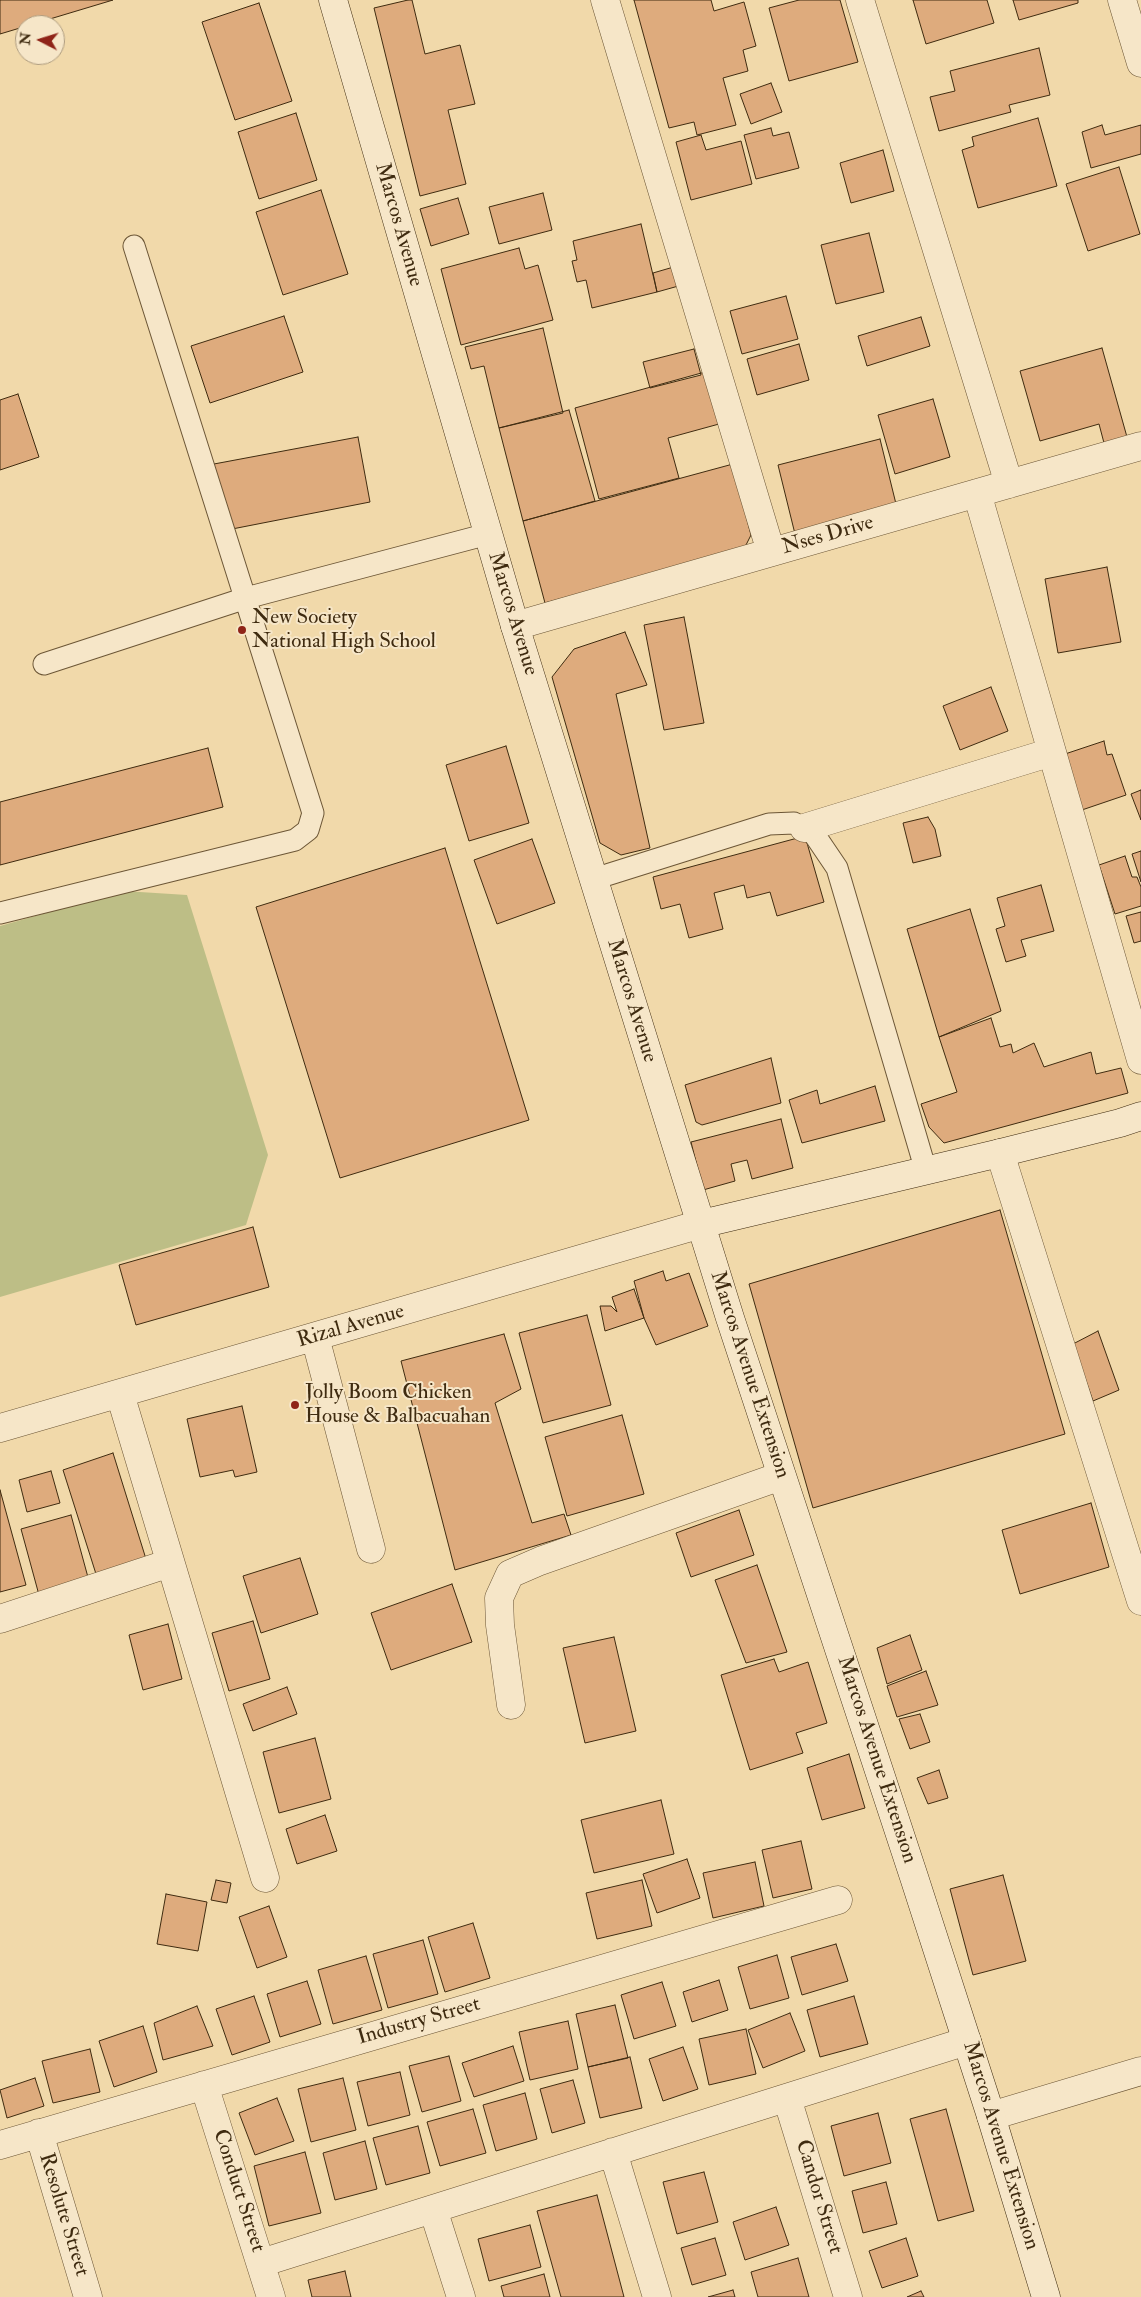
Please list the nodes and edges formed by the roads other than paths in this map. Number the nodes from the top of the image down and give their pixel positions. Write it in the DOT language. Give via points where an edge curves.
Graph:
graph roads {
  1 [pos="333,0"];
  2 [pos="605,0"];
  3 [pos="860,0"];
  4 [pos="1122,0"];
  5 [pos="1141,62"];
  6 [pos="134,246"];
  7 [pos="1141,446"];
  8 [pos="1009,484"];
  9 [pos="976,493"];
  10 [pos="488,534"];
  11 [pos="771,552"];
  12 [pos="246,598"];
  13 [pos="515,626"];
  14 [pos="44,664"];
  15 [pos="1052,752"];
  16 [pos="804,828"];
  17 [pos="594,879"];
  18 [pos="0,913"];
  19 [pos="1141,1060"];
  20 [pos="1141,1116"];
  21 [pos="1000,1153"];
  22 [pos="926,1171"];
  23 [pos="701,1224"];
  24 [pos="315,1337"];
  25 [pos="120,1394"];
  26 [pos="0,1428"];
  27 [pos="781,1476"];
  28 [pos="371,1549"];
  29 [pos="170,1563"];
  30 [pos="1141,1601"];
  31 [pos="0,1619"];
  32 [pos="511,1705"];
  33 [pos="265,1878"];
  34 [pos="838,1900"];
  35 [pos="967,2041"];
  36 [pos="1141,2070"];
  37 [pos="204,2085"];
  38 [pos="787,2098"];
  39 [pos="991,2116"];
  40 [pos="39,2133"];
  41 [pos="0,2145"];
  42 [pos="612,2152"];
  43 [pos="433,2209"];
  44 [pos="260,2263"];
  45 [pos="88,2297"];
  46 [pos="271,2297"];
  47 [pos="461,2297"];
  48 [pos="657,2297"];
  49 [pos="848,2297"];
  50 [pos="1046,2297"];
  1 -- 10 [label="street, Marcos Avenue"];
  2 -- 11 [label="street"];
  3 -- 8 [label="street"];
  4 -- 5 [label="street"];
  6 -- 12 [label="lane"];
  7 -- 8 [label="street, Nses Drive"];
  8 -- 9 [label="street, Nses Drive"];
  9 -- 11 [label="street, Nses Drive"];
  9 -- 15 [label="street"];
  10 -- 12 [label="lane"];
  10 -- 13 [label="street, Marcos Avenue"];
  11 -- 13 [label="street, Nses Drive"];
  12 -- 14 [label="lane"];
  12 -- 18 [label="lane" via="313,813 308,830 295,840"];
  13 -- 17 [label="street, Marcos Avenue"];
  15 -- 16 [label="street"];
  15 -- 19 [label="street"];
  16 -- 17 [label="lane" via="794,823 769,824"];
  16 -- 22 [label="lane" via="814,834 837,868"];
  17 -- 23 [label="street, Marcos Avenue"];
  20 -- 21 [label="street, Rizal Avenue"];
  21 -- 22 [label="street, Rizal Avenue"];
  21 -- 30 [label="street"];
  22 -- 23 [label="street, Rizal Avenue"];
  23 -- 24 [label="street, Rizal Avenue"];
  23 -- 27 [label="street, Marcos Avenue Extension"];
  24 -- 25 [label="street, Rizal Avenue"];
  24 -- 28 [label="street"];
  25 -- 26 [label="street, Rizal Avenue"];
  25 -- 29 [label="street"];
  27 -- 32 [label="street" via="510,1574 499,1598"];
  27 -- 35 [label="street, Marcos Avenue Extension"];
  29 -- 31 [label="street"];
  29 -- 33 [label="street"];
  34 -- 37 [label="street, Industry Street"];
  35 -- 38 [label="street"];
  35 -- 39 [label="street, Marcos Avenue Extension"];
  36 -- 39 [label="street"];
  37 -- 40 [label="street, Industry Street"];
  37 -- 44 [label="street, Conduct Street"];
  38 -- 42 [label="street"];
  38 -- 49 [label="street, Candor Street"];
  39 -- 50 [label="street, Marcos Avenue Extension"];
  40 -- 41 [label="street, Industry Street"];
  40 -- 45 [label="street, Resolute Street"];
  42 -- 43 [label="street"];
  42 -- 48 [label="street"];
  43 -- 44 [label="street"];
  43 -- 47 [label="street"];
  44 -- 46 [label="street, Conduct Street"];
}
